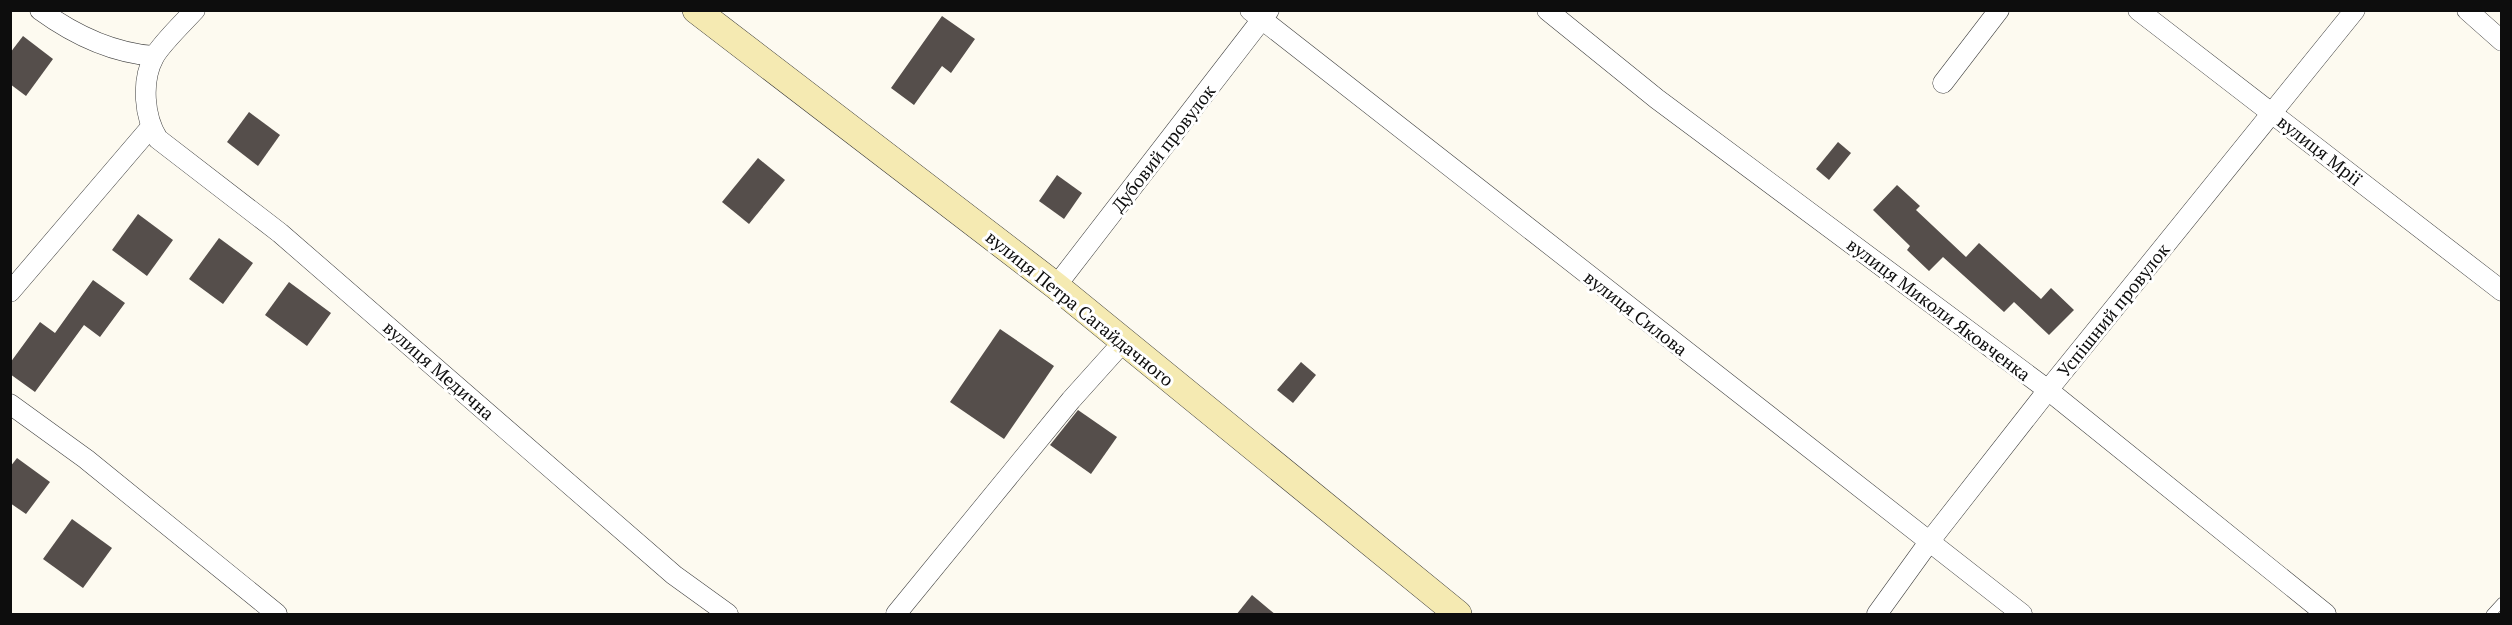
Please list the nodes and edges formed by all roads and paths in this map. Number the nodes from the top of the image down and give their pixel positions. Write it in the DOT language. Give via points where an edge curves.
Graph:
graph roads {
  1 [pos="40,10"];
  2 [pos="195,10"];
  3 [pos="696,10"];
  4 [pos="1547,10"];
  5 [pos="1999,10"];
  6 [pos="2138,10"];
  7 [pos="2355,10"];
  8 [pos="2467,10"];
  9 [pos="1260,13"];
  10 [pos="2502,41"];
  11 [pos="154,56"];
  12 [pos="1943,83"];
  13 [pos="2271,113"];
  14 [pos="151,127"];
  15 [pos="1056,286"];
  16 [pos="2502,291"];
  17 [pos="10,292"];
  18 [pos="1124,341"];
  19 [pos="2048,390"];
  20 [pos="10,404"];
  21 [pos="1929,542"];
  22 [pos="2502,602"];
  23 [pos="278,615"];
  24 [pos="728,615"];
  25 [pos="896,615"];
  26 [pos="1458,615"];
  27 [pos="1877,615"];
  28 [pos="2022,615"];
  29 [pos="2326,615"];
  30 [pos="2491,615"];
  1 -- 11 [label="street" via="61,25 110,47 133,55"];
  2 -- 11 [label="street"];
  3 -- 15 [label="street, вулиця Петра Сагайдачного"];
  4 -- 19 [label="street, вулиця Миколи Яковченка" via="1657,99"];
  5 -- 12 [label="street"];
  6 -- 13 [label="street, вулиця Мрії"];
  7 -- 13 [label="street, Успішний провулок"];
  8 -- 10 [label="street"];
  9 -- 15 [label="street, Дубовий провулок"];
  9 -- 21 [label="street, вулиця Силова"];
  11 -- 14 [label="street" via="146,99"];
  13 -- 16 [label="street, вулиця Мрії"];
  13 -- 19 [label="street, Успішний провулок"];
  14 -- 17 [label="street"];
  14 -- 24 [label="street, вулиця Медична" via="164,143 280,233 674,575"];
  15 -- 18 [label="street, вулиця Петра Сагайдачного"];
  18 -- 25 [label="street" via="1071,400"];
  18 -- 26 [label="street, вулиця Петра Сагайдачного"];
  19 -- 21 [label="street, Успішний провулок"];
  19 -- 29 [label="street, вулиця Миколи Яковченка"];
  20 -- 23 [label="street" via="86,459"];
  21 -- 27 [label="street, Успішний провулок"];
  21 -- 28 [label="street, вулиця Силова"];
  22 -- 30 [label="lane"];
}
